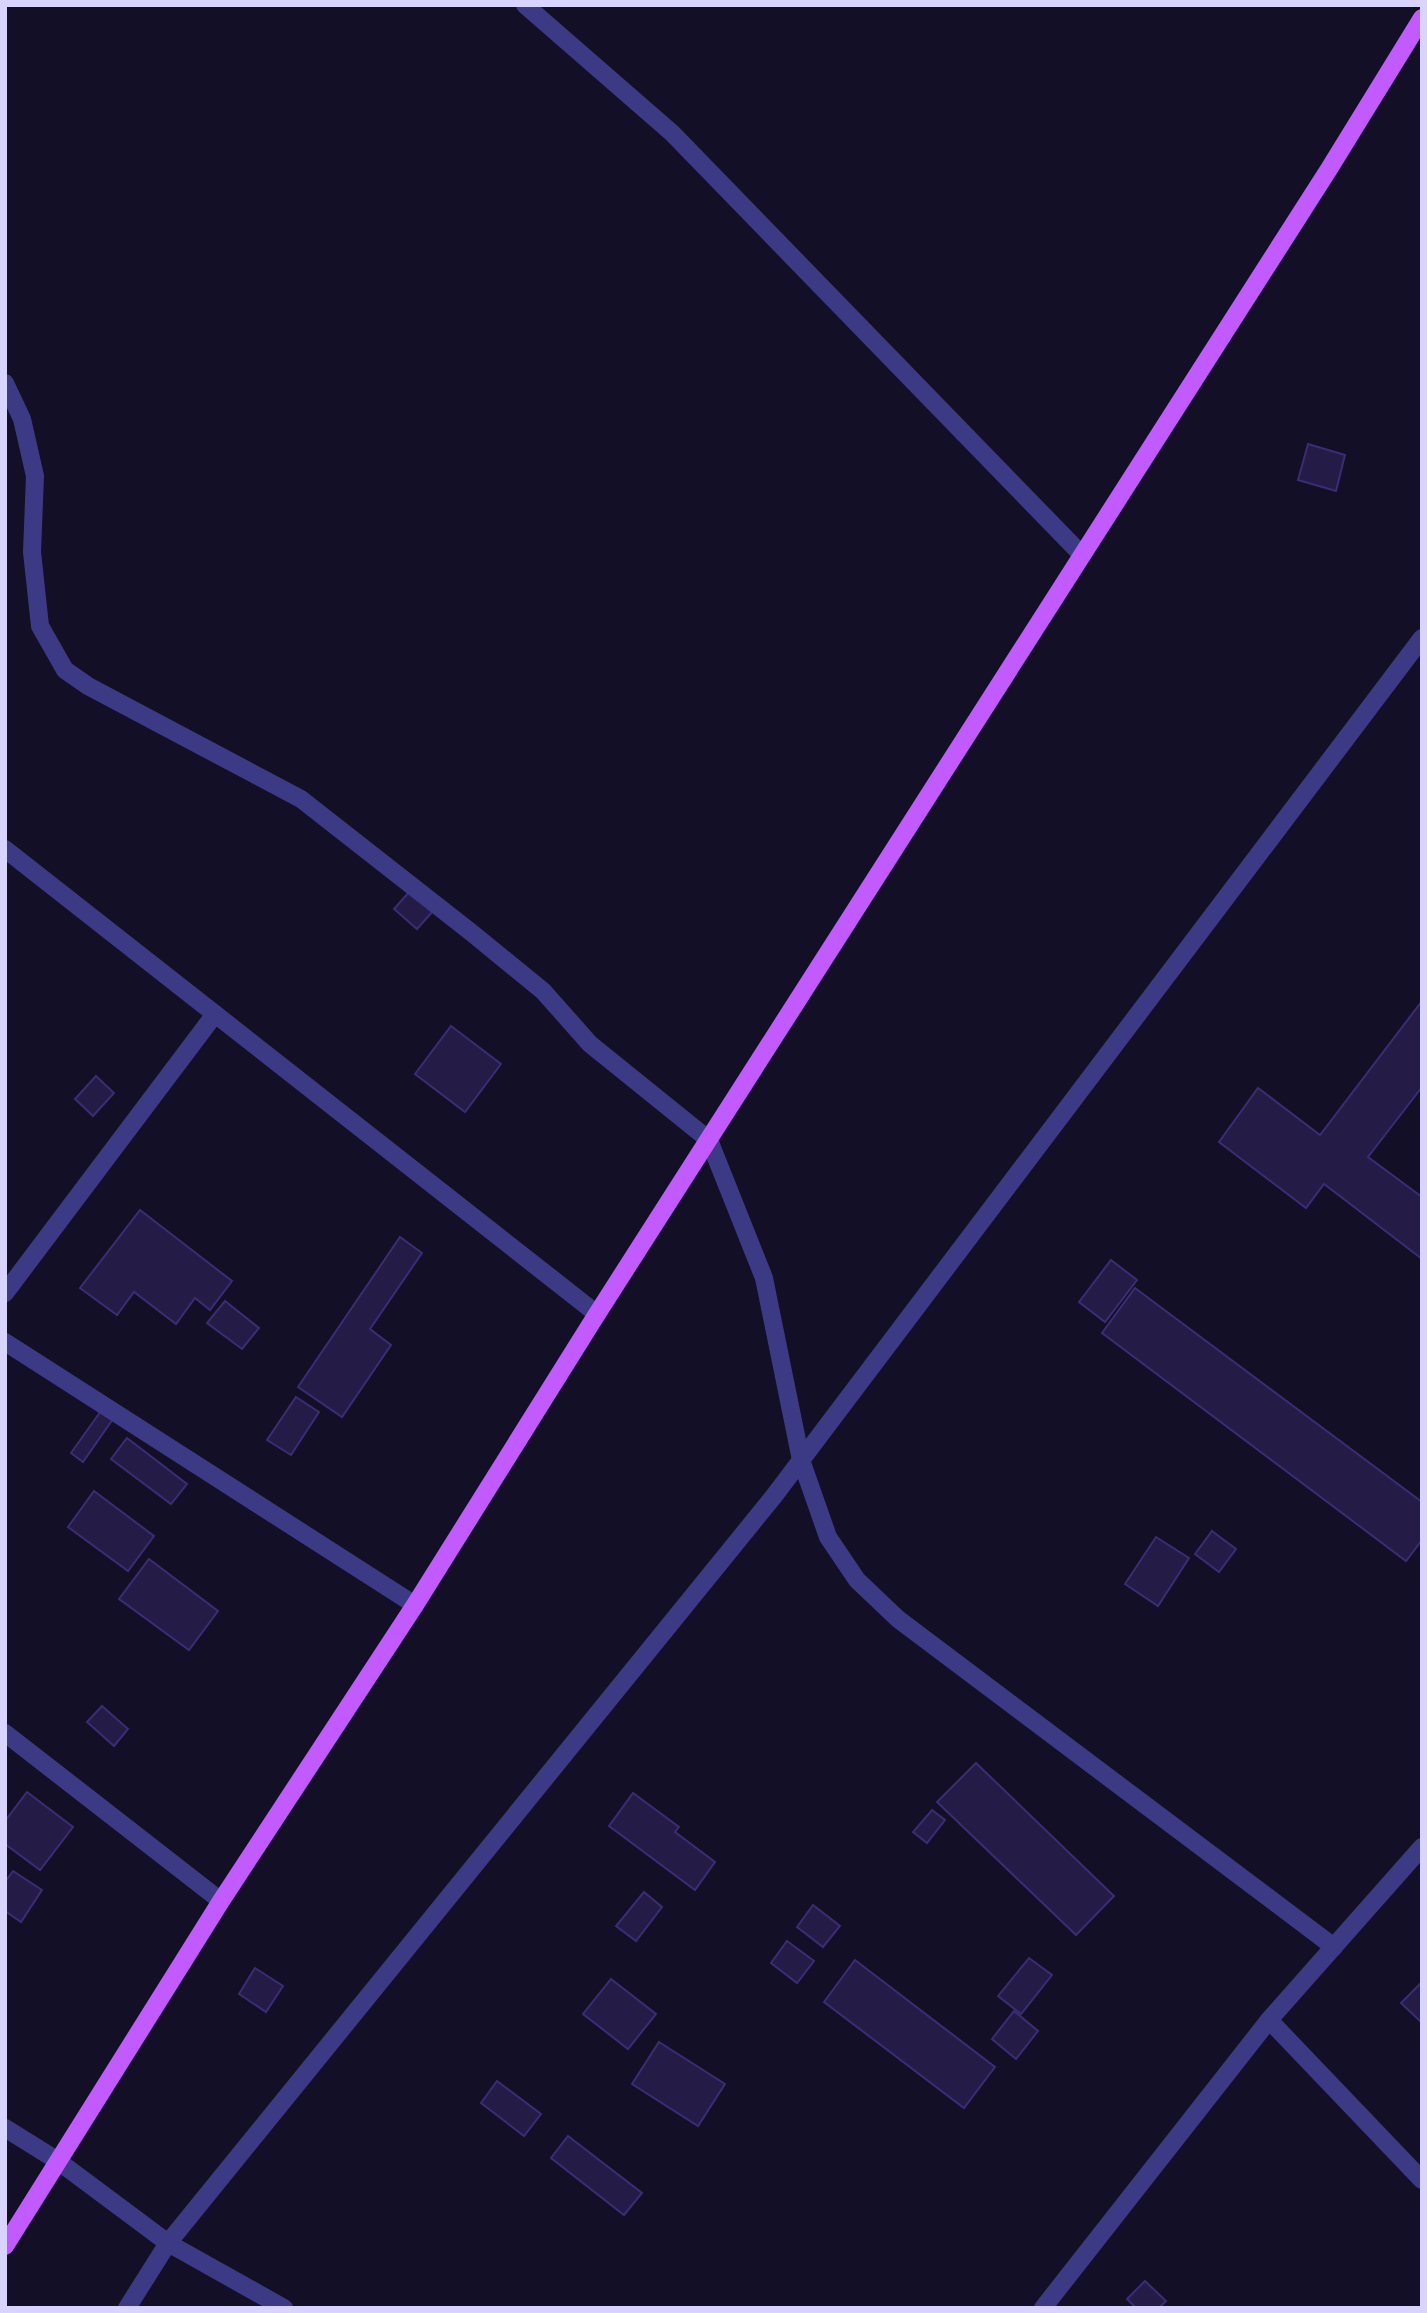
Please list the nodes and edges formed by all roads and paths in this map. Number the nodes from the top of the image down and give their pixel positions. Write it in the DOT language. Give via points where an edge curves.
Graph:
graph roads {
  1 [pos="525,5"];
  2 [pos="1422,18"];
  3 [pos="5,383"];
  4 [pos="1082,555"];
  5 [pos="1422,638"];
  6 [pos="5,849"];
  7 [pos="215,1014"];
  8 [pos="709,1140"];
  9 [pos="5,1293"];
  10 [pos="597,1314"];
  11 [pos="5,1342"];
  12 [pos="801,1461"];
  13 [pos="415,1605"];
  14 [pos="5,1733"];
  15 [pos="1422,1847"];
  16 [pos="221,1901"];
  17 [pos="1334,1947"];
  18 [pos="1269,2020"];
  19 [pos="5,2128"];
  20 [pos="58,2161"];
  21 [pos="1422,2180"];
  22 [pos="168,2243"];
  23 [pos="5,2246"];
  24 [pos="127,2308"];
  25 [pos="284,2308"];
  26 [pos="1043,2308"];
  1 -- 4 [label="street" via="672,133"];
  2 -- 4 [label="main road"];
  3 -- 8 [label="street" via="22,419 35,476 32,552 40,626 65,670 301,799 542,991 590,1044"];
  4 -- 8 [label="main road"];
  5 -- 12 [label="street"];
  6 -- 7 [label="street"];
  7 -- 9 [label="street"];
  7 -- 10 [label="street"];
  8 -- 10 [label="main road"];
  8 -- 12 [label="street" via="764,1278"];
  10 -- 13 [label="main road"];
  11 -- 13 [label="street"];
  12 -- 17 [label="street" via="828,1537 857,1580 898,1619"];
  12 -- 22 [label="street"];
  13 -- 16 [label="main road"];
  14 -- 16 [label="street"];
  15 -- 17 [label="street"];
  16 -- 20 [label="main road"];
  17 -- 18 [label="street"];
  18 -- 21 [label="street"];
  18 -- 26 [label="street"];
  19 -- 20 [label="street"];
  20 -- 22 [label="street"];
  20 -- 23 [label="main road"];
  22 -- 24 [label="street"];
  22 -- 25 [label="street"];
}
